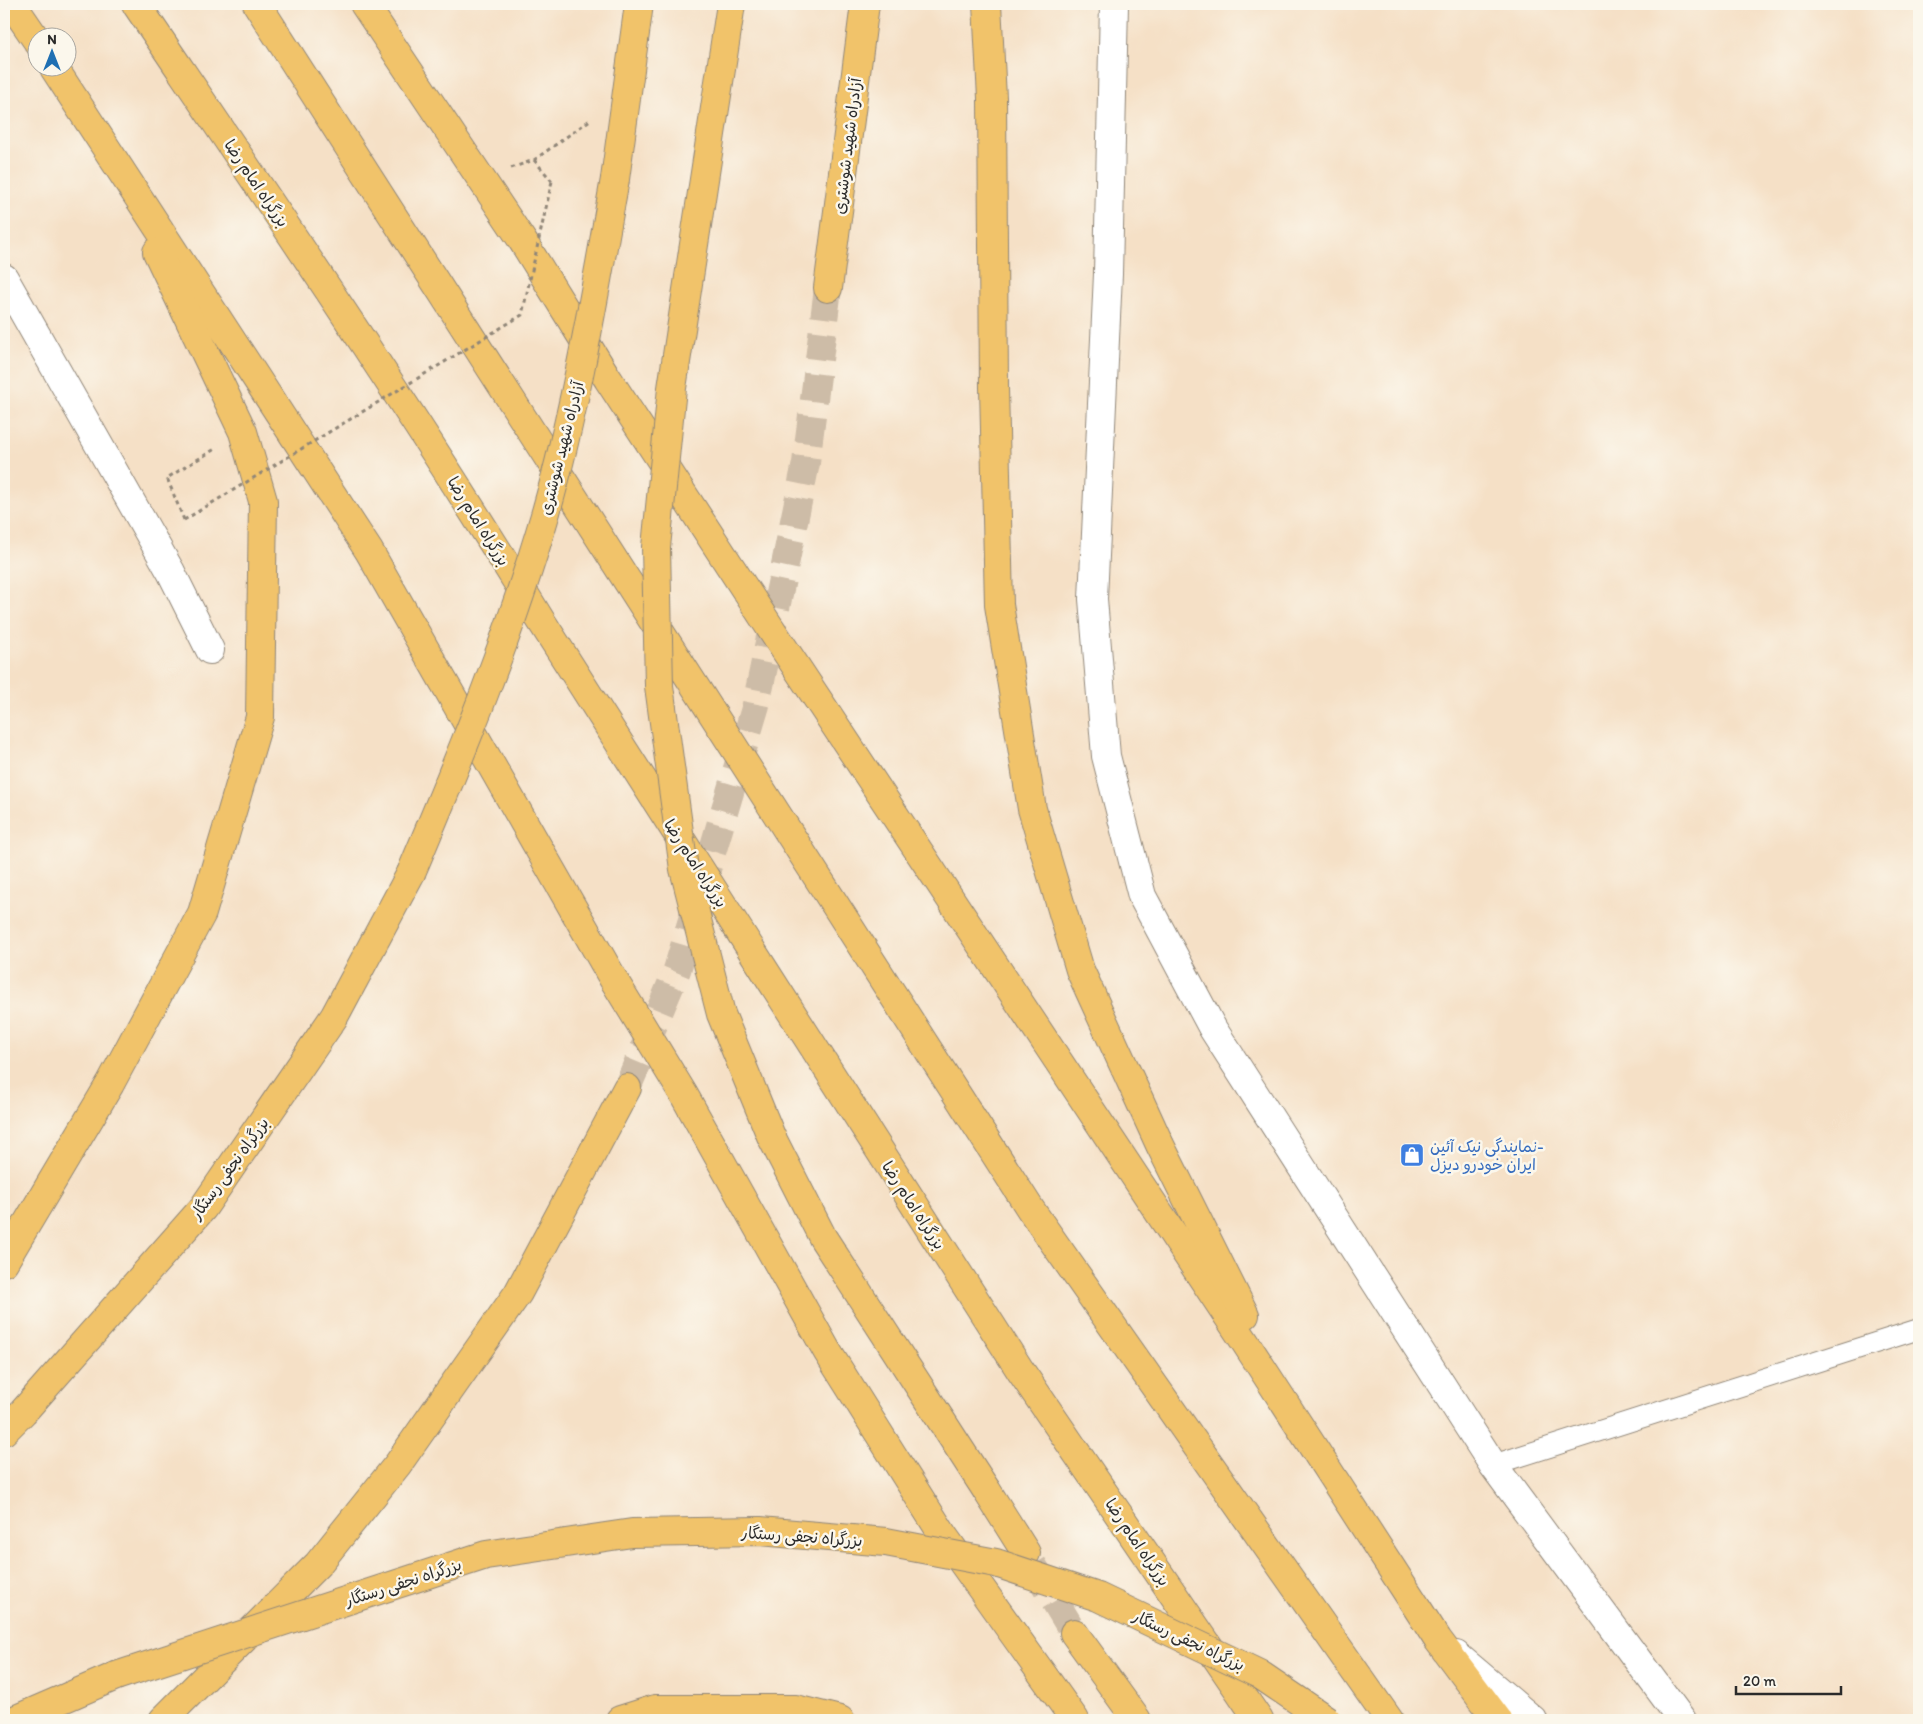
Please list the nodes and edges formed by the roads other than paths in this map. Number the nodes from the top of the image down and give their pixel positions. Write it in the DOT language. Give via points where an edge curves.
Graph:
graph roads {
  1 [pos="12,4"];
  2 [pos="136,4"];
  3 [pos="257,4"];
  4 [pos="364,4"];
  5 [pos="639,4"];
  6 [pos="731,4"];
  7 [pos="865,4"];
  8 [pos="987,4"];
  9 [pos="1114,4"];
  10 [pos="28,28"];
  11 [pos="61,78"];
  12 [pos="107,149"];
  13 [pos="4,278"];
  14 [pos="828,288"];
  15 [pos="210,650"];
  16 [pos="411,873"];
  17 [pos="627,1088"];
  18 [pos="4,1262"];
  19 [pos="1919,1329"];
  20 [pos="1300,1426"];
  21 [pos="4,1431"];
  22 [pos="1493,1465"];
  23 [pos="1026,1553"];
  24 [pos="1074,1634"];
  25 [pos="1438,1640"];
  26 [pos="1382,1711"];
  27 [pos="1255,1714"];
  28 [pos="14,1720"];
  29 [pos="163,1720"];
  30 [pos="620,1720"];
  31 [pos="840,1720"];
  32 [pos="1075,1720"];
  33 [pos="1137,1720"];
  34 [pos="1327,1720"];
  35 [pos="1498,1720"];
  36 [pos="1532,1720"];
  37 [pos="1682,1720"];
  1 -- 10 [label="highway"];
  2 -- 27 [label="highway, بزرگراه امام رضا" via="485,529 555,644 1020,1370"];
  3 -- 26 [label="highway" via="1031,1210"];
  4 -- 20 [label="highway" via="522,240 608,379 771,629"];
  5 -- 16 [label="highway, آزادراه شهید شوشتری, bridge" via="615,179 580,375 546,512 501,650"];
  6 -- 23 [label="highway, bridge" via="672,388 656,547 659,686 684,868 720,1014 771,1136 823,1238"];
  7 -- 14 [label="highway, آزادراه شهید شوشتری"];
  8 -- 20 [label="highway" via="992,98 999,605 1032,810 1080,970 1160,1145"];
  9 -- 22 [label="street" via="1108,274 1092,599 1106,756 1142,896 1213,1029"];
  11 -- 12 [label="highway"];
  12 -- 18 [label="highway" via="243,432 264,501 260,716 202,913 110,1084"];
  12 -- 32 [label="highway" via="368,551 828,1351 943,1535"];
  13 -- 15 [label="street" via="171,572"];
  16 -- 21 [label="highway, بزرگراه نجفی رستگار" via="334,1017 203,1208"];
  17 -- 29 [label="highway" via="518,1293 398,1464 318,1564"];
  19 -- 22 [label="lane"];
  20 -- 25 [label="highway"];
  22 -- 37 [label="street"];
  24 -- 33 [label="highway"];
  25 -- 35 [label="highway"];
  25 -- 36 [label="street"];
  28 -- 34 [label="highway, بزرگراه نجفی رستگار, bridge" via="116,1676 486,1554 632,1533 760,1531 886,1542 996,1563 1098,1597 1250,1670"];
  30 -- 31 [label="highway" via="655,1710 796,1709"];
}
